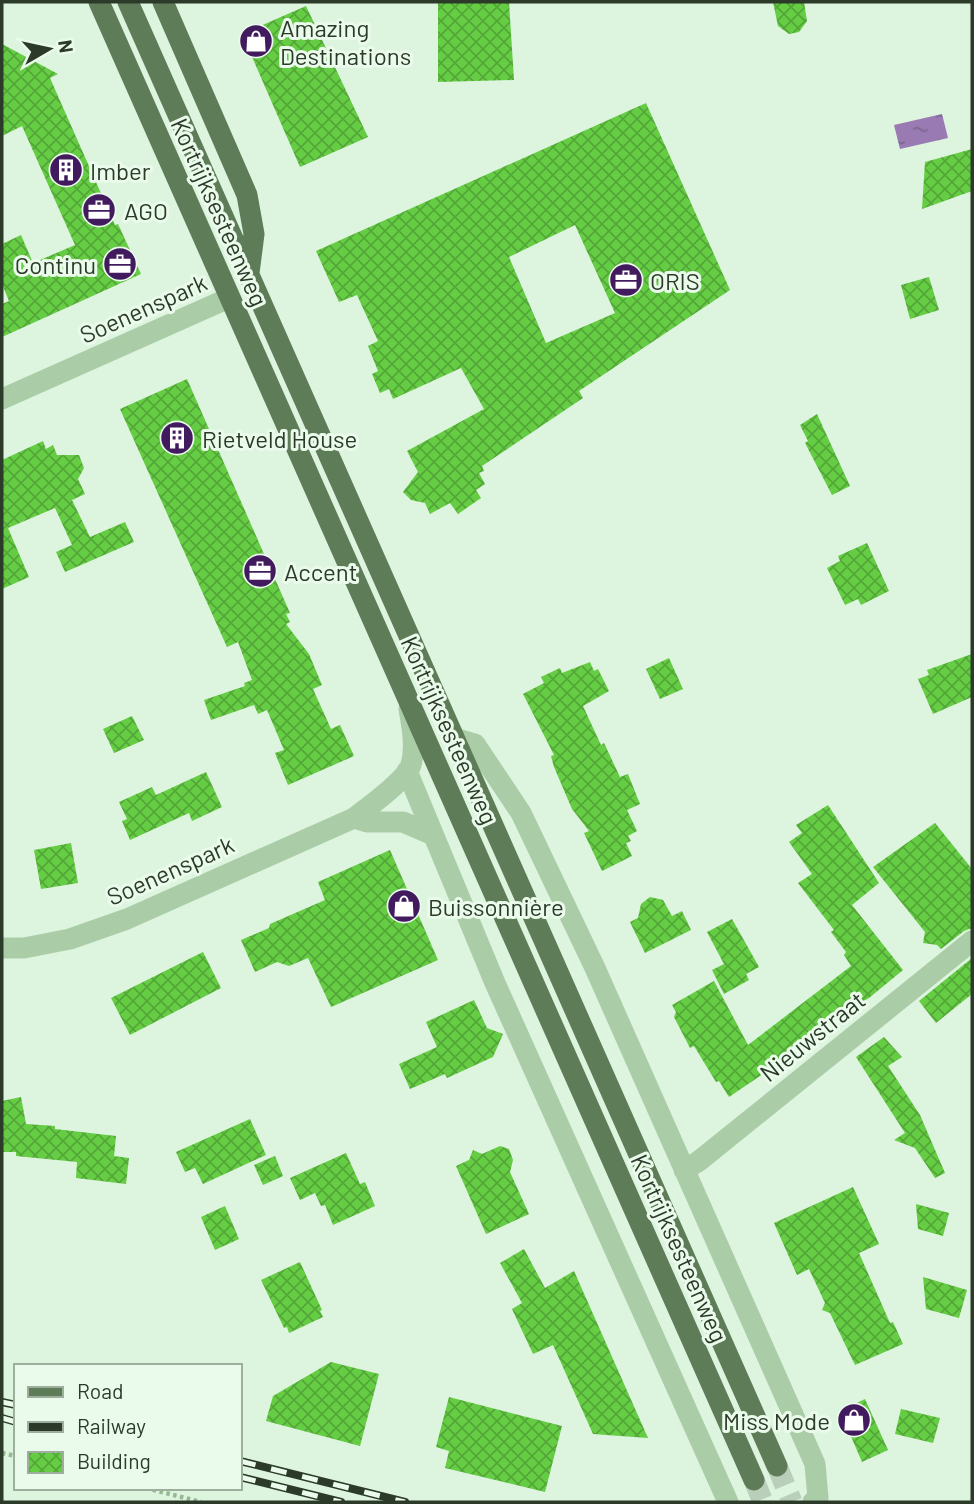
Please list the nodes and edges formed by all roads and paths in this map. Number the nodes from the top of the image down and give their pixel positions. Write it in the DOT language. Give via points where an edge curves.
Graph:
graph roads {
  1 [pos="99,2"];
  2 [pos="128,2"];
  3 [pos="163,2"];
  4 [pos="249,275"];
  5 [pos="229,298"];
  6 [pos="2,399"];
  7 [pos="407,699"];
  8 [pos="454,738"];
  9 [pos="407,771"];
  10 [pos="354,818"];
  11 [pos="431,834"];
  12 [pos="972,941"];
  13 [pos="2,948"];
  14 [pos="684,1170"];
  15 [pos="777,1466"];
  16 [pos="754,1480"];
  17 [pos="154,1490"];
  18 [pos="818,1501"];
  19 [pos="201,1502"];
  20 [pos="728,1502"];
  1 -- 5 [label="main road, Kortrijksesteenweg"];
  2 -- 4 [label="main road, Kortrijksesteenweg"];
  3 -- 4 [label="main road, Kortrijksesteenweg" via="247,195 254,234"];
  4 -- 8 [label="main road, Kortrijksesteenweg"];
  5 -- 6 [label="street, Soenenspark"];
  5 -- 7 [label="main road, Kortrijksesteenweg"];
  7 -- 9 [label="street" via="413,732"];
  7 -- 16 [label="main road, Kortrijksesteenweg"];
  8 -- 14 [label="street, Kortrijksesteenweg" via="475,744 521,813"];
  8 -- 15 [label="main road, Kortrijksesteenweg"];
  9 -- 10 [label="street, Soenenspark"];
  9 -- 11 [label="street"];
  10 -- 11 [label="street" via="403,822"];
  10 -- 13 [label="street, Soenenspark" via="127,919 70,939"];
  11 -- 20 [label="street"];
  12 -- 14 [label="street, Nieuwstraat"];
  14 -- 18 [label="street, Kortrijksesteenweg" via="815,1464"];
  17 -- 19 [label="path"];
}
